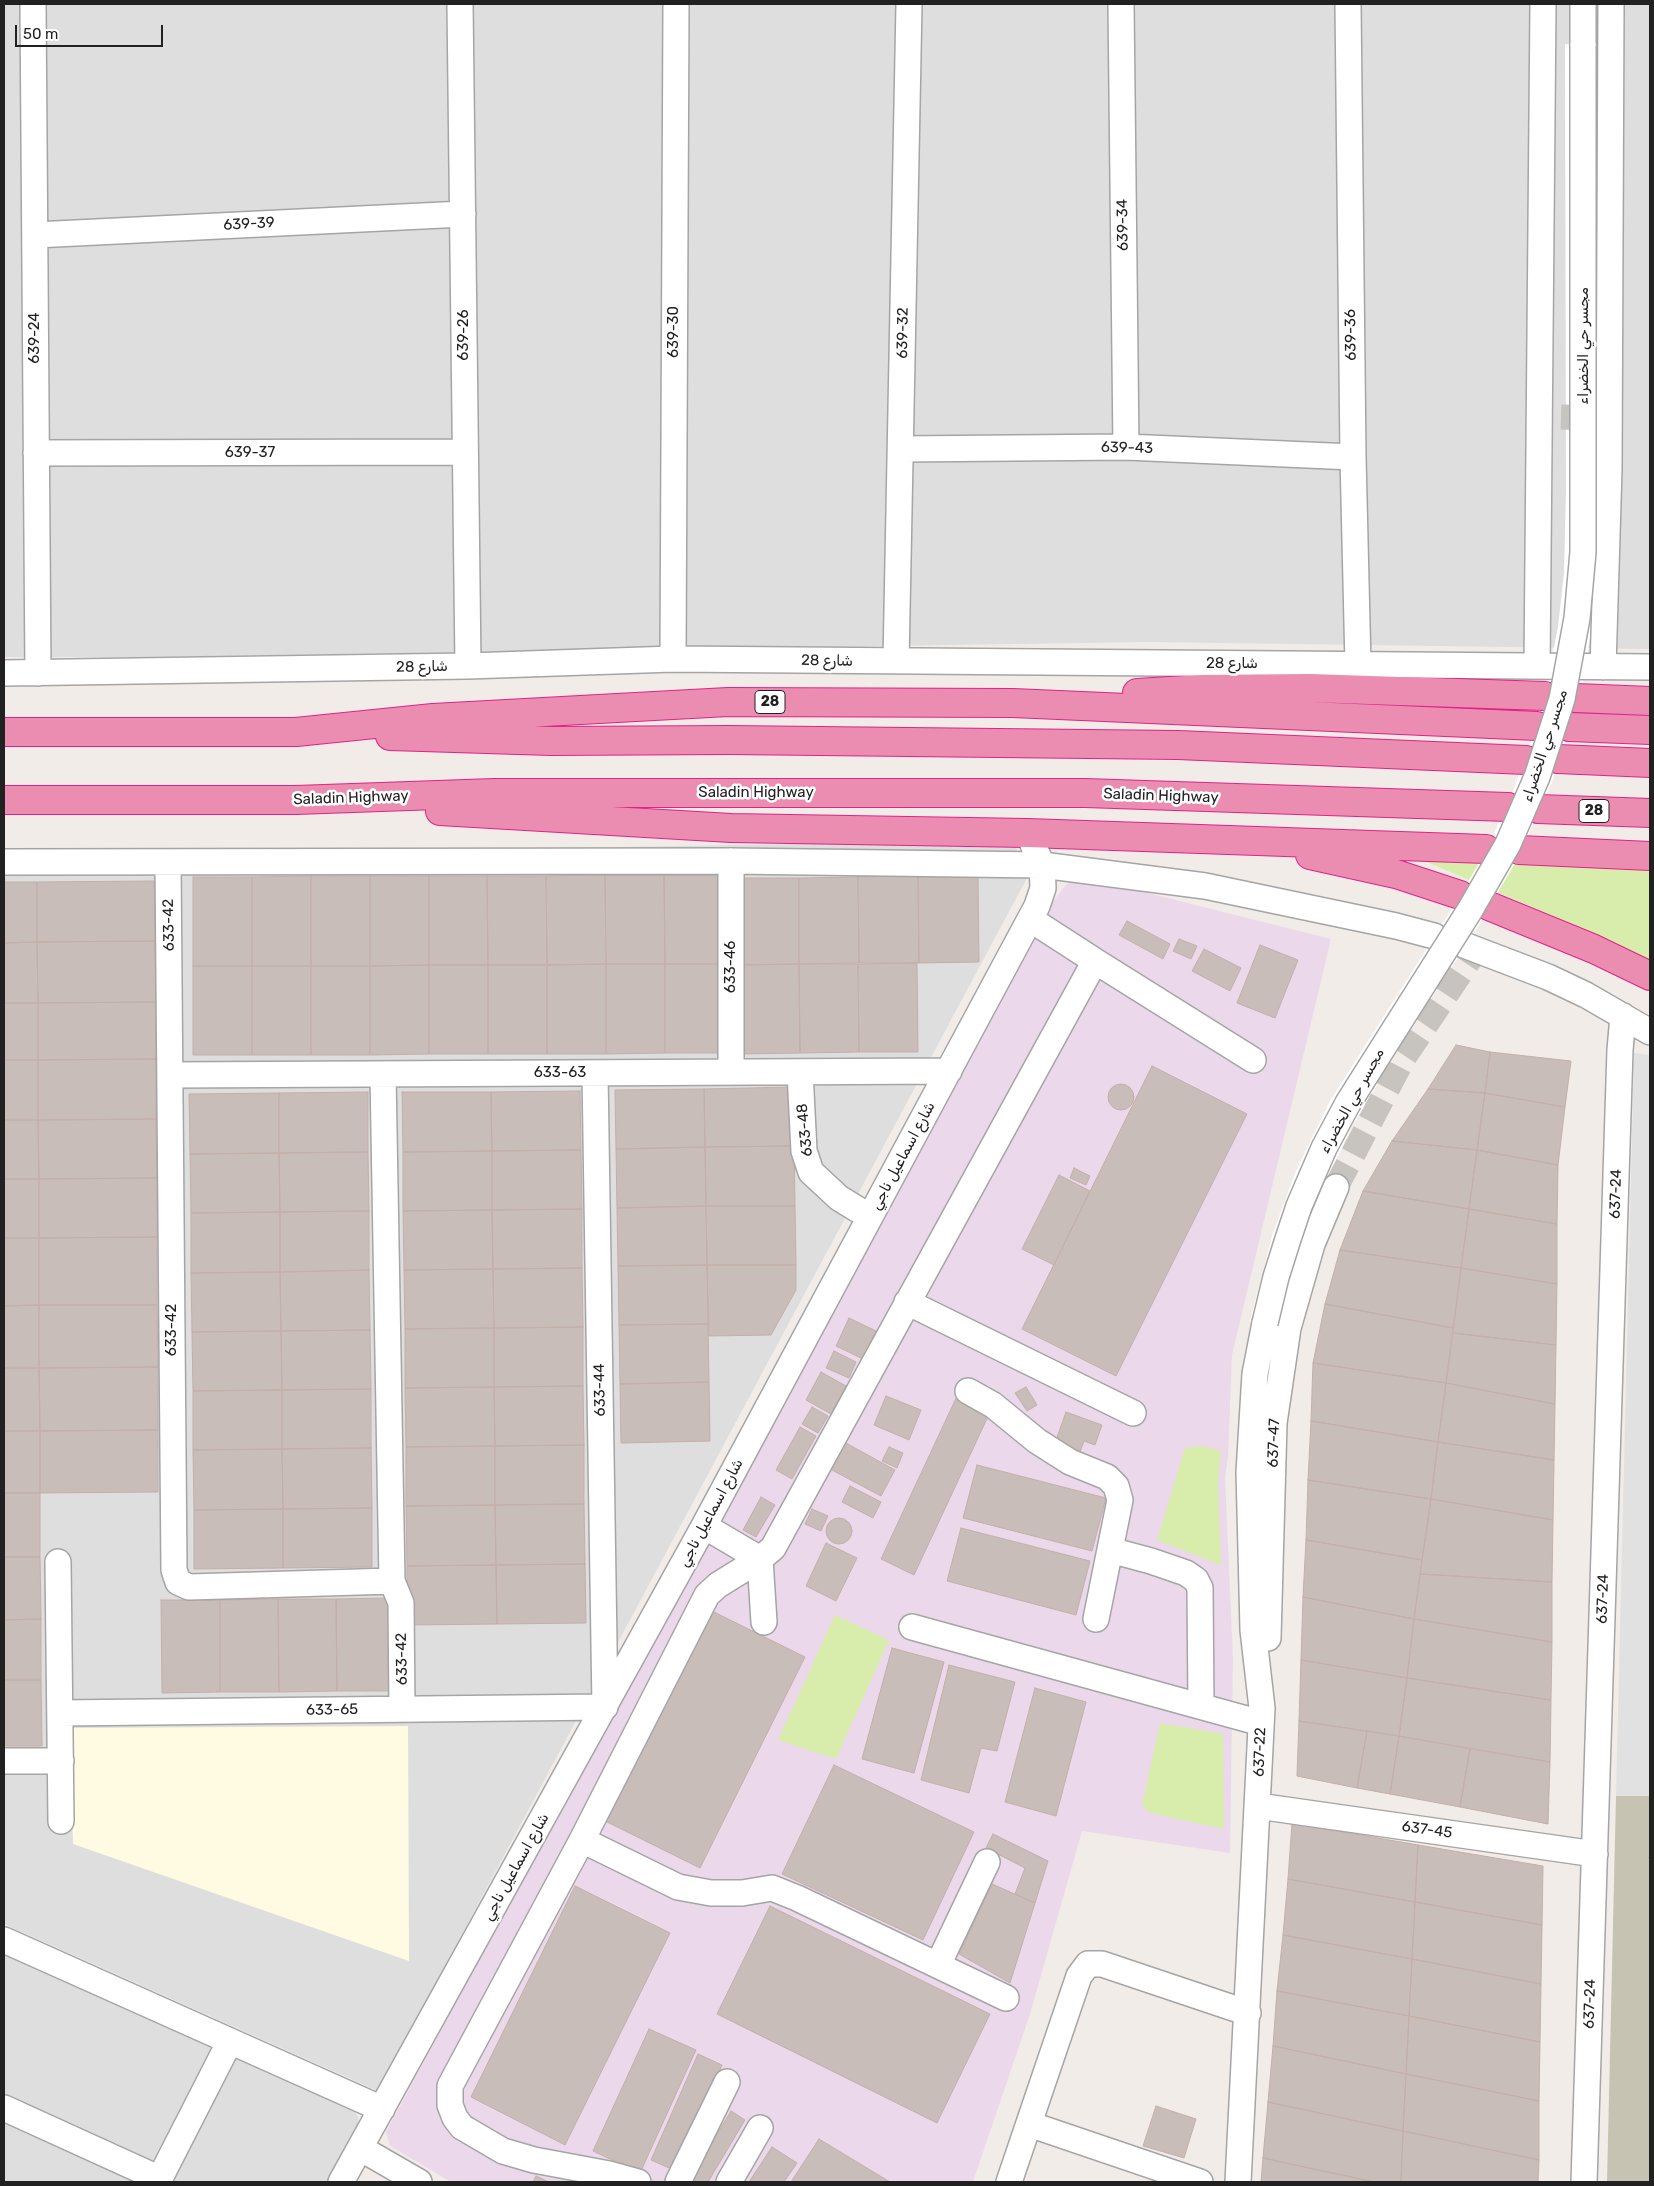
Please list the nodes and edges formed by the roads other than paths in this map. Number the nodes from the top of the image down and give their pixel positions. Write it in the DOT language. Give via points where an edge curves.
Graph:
graph roads {
  1 [pos="33,4"];
  2 [pos="460,4"];
  3 [pos="676,4"];
  4 [pos="908,4"];
  5 [pos="1121,4"];
  6 [pos="1348,4"];
  7 [pos="1542,4"];
  8 [pos="1583,4"];
  9 [pos="1611,4"];
  10 [pos="463,214"];
  11 [pos="34,235"];
  12 [pos="1126,447"];
  13 [pos="901,449"];
  14 [pos="464,452"];
  15 [pos="36,454"];
  16 [pos="1353,457"];
  17 [pos="673,659"];
  18 [pos="896,661"];
  19 [pos="1358,665"];
  20 [pos="468,666"];
  21 [pos="1537,666"];
  22 [pos="1603,667"];
  23 [pos="1650,667"];
  24 [pos="4,673"];
  25 [pos="38,673"];
  26 [pos="1545,696"];
  27 [pos="1576,698"];
  28 [pos="1650,701"];
  29 [pos="1013,702"];
  30 [pos="1537,726"];
  31 [pos="1569,727"];
  32 [pos="1650,730"];
  33 [pos="4,732"];
  34 [pos="296,732"];
  35 [pos="1558,759"];
  36 [pos="1526,760"];
  37 [pos="1650,764"];
  38 [pos="4,800"];
  39 [pos="296,800"];
  40 [pos="1508,807"];
  41 [pos="1538,809"];
  42 [pos="1650,814"];
  43 [pos="1028,833"];
  44 [pos="1220,840"];
  45 [pos="1486,849"];
  46 [pos="1519,850"];
  47 [pos="1650,856"];
  48 [pos="4,862"];
  49 [pos="168,862"];
  50 [pos="732,862"];
  51 [pos="1042,865"];
  52 [pos="1460,895"];
  53 [pos="1488,906"];
  54 [pos="1030,919"];
  55 [pos="1434,936"];
  56 [pos="1464,945"];
  57 [pos="1095,961"];
  58 [pos="1650,976"];
  59 [pos="1623,1016"];
  60 [pos="1650,1032"];
  61 [pos="1253,1060"];
  62 [pos="949,1071"];
  63 [pos="731,1072"];
  64 [pos="800,1072"];
  65 [pos="595,1073"];
  66 [pos="383,1074"];
  67 [pos="170,1075"];
  68 [pos="1336,1187"];
  69 [pos="870,1217"];
  70 [pos="907,1302"];
  71 [pos="1265,1323"];
  72 [pos="968,1391"];
  73 [pos="1133,1413"];
  74 [pos="704,1526"];
  75 [pos="1110,1550"];
  76 [pos="760,1558"];
  77 [pos="58,1562"];
  78 [pos="392,1581"];
  79 [pos="1096,1619"];
  80 [pos="764,1622"];
  81 [pos="912,1627"];
  82 [pos="1202,1706"];
  83 [pos="605,1707"];
  84 [pos="402,1709"];
  85 [pos="60,1714"];
  86 [pos="1261,1715"];
  87 [pos="4,1761"];
  88 [pos="60,1761"];
  89 [pos="1258,1806"];
  90 [pos="61,1821"];
  91 [pos="582,1840"];
  92 [pos="1595,1854"];
  93 [pos="987,1862"];
  94 [pos="4,1940"];
  95 [pos="938,1965"];
  96 [pos="1006,1998"];
  97 [pos="1248,2013"];
  98 [pos="230,2041"];
  99 [pos="727,2082"];
  100 [pos="4,2108"];
  101 [pos="382,2109"];
  102 [pos="1029,2124"];
  103 [pos="760,2128"];
  104 [pos="360,2148"];
  105 [pos="159,2181"];
  106 [pos="341,2182"];
  107 [pos="419,2182"];
  108 [pos="638,2182"];
  109 [pos="678,2182"];
  110 [pos="729,2182"];
  111 [pos="1009,2182"];
  112 [pos="1200,2182"];
  113 [pos="1238,2182"];
  114 [pos="1584,2182"];
  1 -- 11 [label="street, 639-24"];
  2 -- 10 [label="street, 639-26"];
  3 -- 17 [label="street, 639-30"];
  4 -- 13 [label="street, 639-32"];
  5 -- 12 [label="street, 639-34"];
  6 -- 16 [label="street, 639-36"];
  7 -- 21 [label="street" via="1550,416"];
  8 -- 71 [label="street, مجسر حي الخضراء, bridge" via="1583,552 1577,618 1562,699 1529,797 1500,859 1378,1054 1324,1148 1299,1206 1276,1276"];
  9 -- 22 [label="street" via="1600,419"];
  10 -- 11 [label="street, 639-39"];
  10 -- 14 [label="street, 639-26"];
  11 -- 15 [label="street, 639-24"];
  12 -- 13 [label="street, 639-43"];
  12 -- 16 [label="street, 639-43"];
  13 -- 18 [label="street, 639-32"];
  14 -- 15 [label="street, 639-37"];
  14 -- 20 [label="street, 639-26"];
  15 -- 25 [label="street, 639-24"];
  16 -- 19 [label="street, 639-36"];
  17 -- 18 [label="street, شارع 28"];
  17 -- 20 [label="street, شارع 28"];
  18 -- 19 [label="street, شارع 28"];
  19 -- 21 [label="street, شارع 28"];
  20 -- 25 [label="street, شارع 28"];
  21 -- 22 [label="street, شارع 28"];
  22 -- 23 [label="street, شارع 28"];
  24 -- 25 [label="street, شارع 28"];
  26 -- 29 [label="highway" via="1391,690 1213,689"];
  27 -- 28 [label="highway"];
  29 -- 30 [label="highway, 28"];
  29 -- 34 [label="highway, 28" via="718,702 434,718"];
  31 -- 32 [label="highway"];
  33 -- 34 [label="highway, 28"];
  34 -- 36 [label="highway, 28" via="551,741 1178,745"];
  35 -- 37 [label="highway"];
  38 -- 39 [label="highway, Saladin Highway"];
  39 -- 40 [label="highway, Saladin Highway" via="504,793 1085,793"];
  39 -- 43 [label="highway" via="731,828"];
  41 -- 42 [label="highway, 28"];
  43 -- 44 [label="highway"];
  43 -- 51 [label="street, شارع اسماعيل ناجي"];
  44 -- 45 [label="highway"];
  44 -- 52 [label="highway" via="1307,854 1396,874"];
  46 -- 47 [label="highway"];
  48 -- 49 [label="street"];
  49 -- 50 [label="street"];
  49 -- 67 [label="street, 633-42"];
  50 -- 51 [label="street"];
  50 -- 63 [label="street, 633-46"];
  51 -- 54 [label="street, شارع اسماعيل ناجي" via="1043,888"];
  51 -- 55 [label="street" via="1205,886"];
  53 -- 58 [label="highway" via="1594,949"];
  54 -- 57 [label="street"];
  54 -- 62 [label="street, شارع اسماعيل ناجي"];
  56 -- 59 [label="street" via="1548,977"];
  57 -- 61 [label="street"];
  57 -- 70 [label="street"];
  59 -- 60 [label="street"];
  59 -- 92 [label="street, 637-24"];
  62 -- 64 [label="street, 633-63"];
  62 -- 69 [label="street, شارع اسماعيل ناجي"];
  63 -- 64 [label="street, 633-63"];
  63 -- 65 [label="street, 633-63"];
  64 -- 69 [label="street, 633-48" via="804,1151 811,1172 839,1198"];
  65 -- 66 [label="street, 633-63"];
  65 -- 83 [label="street, 633-44"];
  66 -- 67 [label="street, 633-63"];
  66 -- 78 [label="street, 633-42"];
  67 -- 78 [label="street, 633-42" via="174,1570 178,1582 189,1587"];
  68 -- 86 [label="street, 637-47" via="1300,1280 1288,1328 1274,1423 1270,1600"];
  69 -- 74 [label="street, شارع اسماعيل ناجي"];
  70 -- 73 [label="street"];
  70 -- 76 [label="street" via="773,1548"];
  71 -- 86 [label="street, 637-22" via="1255,1374 1249,1472 1252,1613"];
  72 -- 75 [label="street" via="993,1405 1037,1441 1070,1462 1108,1477 1116,1486 1120,1500"];
  74 -- 76 [label="street"];
  74 -- 83 [label="street, شارع اسماعيل ناجي"];
  75 -- 79 [label="street"];
  75 -- 82 [label="street" via="1186,1573 1196,1580 1200,1588"];
  76 -- 80 [label="street"];
  76 -- 91 [label="street" via="707,1595"];
  77 -- 85 [label="street"];
  78 -- 84 [label="street, 633-42" via="401,1603"];
  81 -- 82 [label="street"];
  82 -- 86 [label="street"];
  83 -- 84 [label="street, 633-65"];
  83 -- 101 [label="street, شارع اسماعيل ناجي"];
  84 -- 85 [label="street, 633-65"];
  85 -- 88 [label="street"];
  86 -- 89 [label="street, 637-22"];
  87 -- 88 [label="street"];
  88 -- 90 [label="street"];
  89 -- 92 [label="street, 637-45"];
  89 -- 97 [label="street, 637-22"];
  91 -- 95 [label="street" via="678,1887 711,1893 742,1893 772,1888"];
  91 -- 108 [label="street" via="450,2086 450,2105 462,2127 503,2150 534,2160"];
  92 -- 114 [label="street, 637-24"];
  93 -- 95 [label="street"];
  94 -- 98 [label="street"];
  95 -- 96 [label="street"];
  97 -- 102 [label="street" via="1102,1964 1088,1964 1079,1976"];
  97 -- 113 [label="street, 637-22"];
  98 -- 101 [label="street"];
  98 -- 105 [label="street"];
  99 -- 109 [label="street"];
  100 -- 105 [label="street"];
  101 -- 104 [label="street, شارع اسماعيل ناجي"];
  102 -- 111 [label="street"];
  102 -- 112 [label="street"];
  103 -- 110 [label="street"];
  104 -- 106 [label="street, شارع اسماعيل ناجي"];
  104 -- 107 [label="street"];
}
